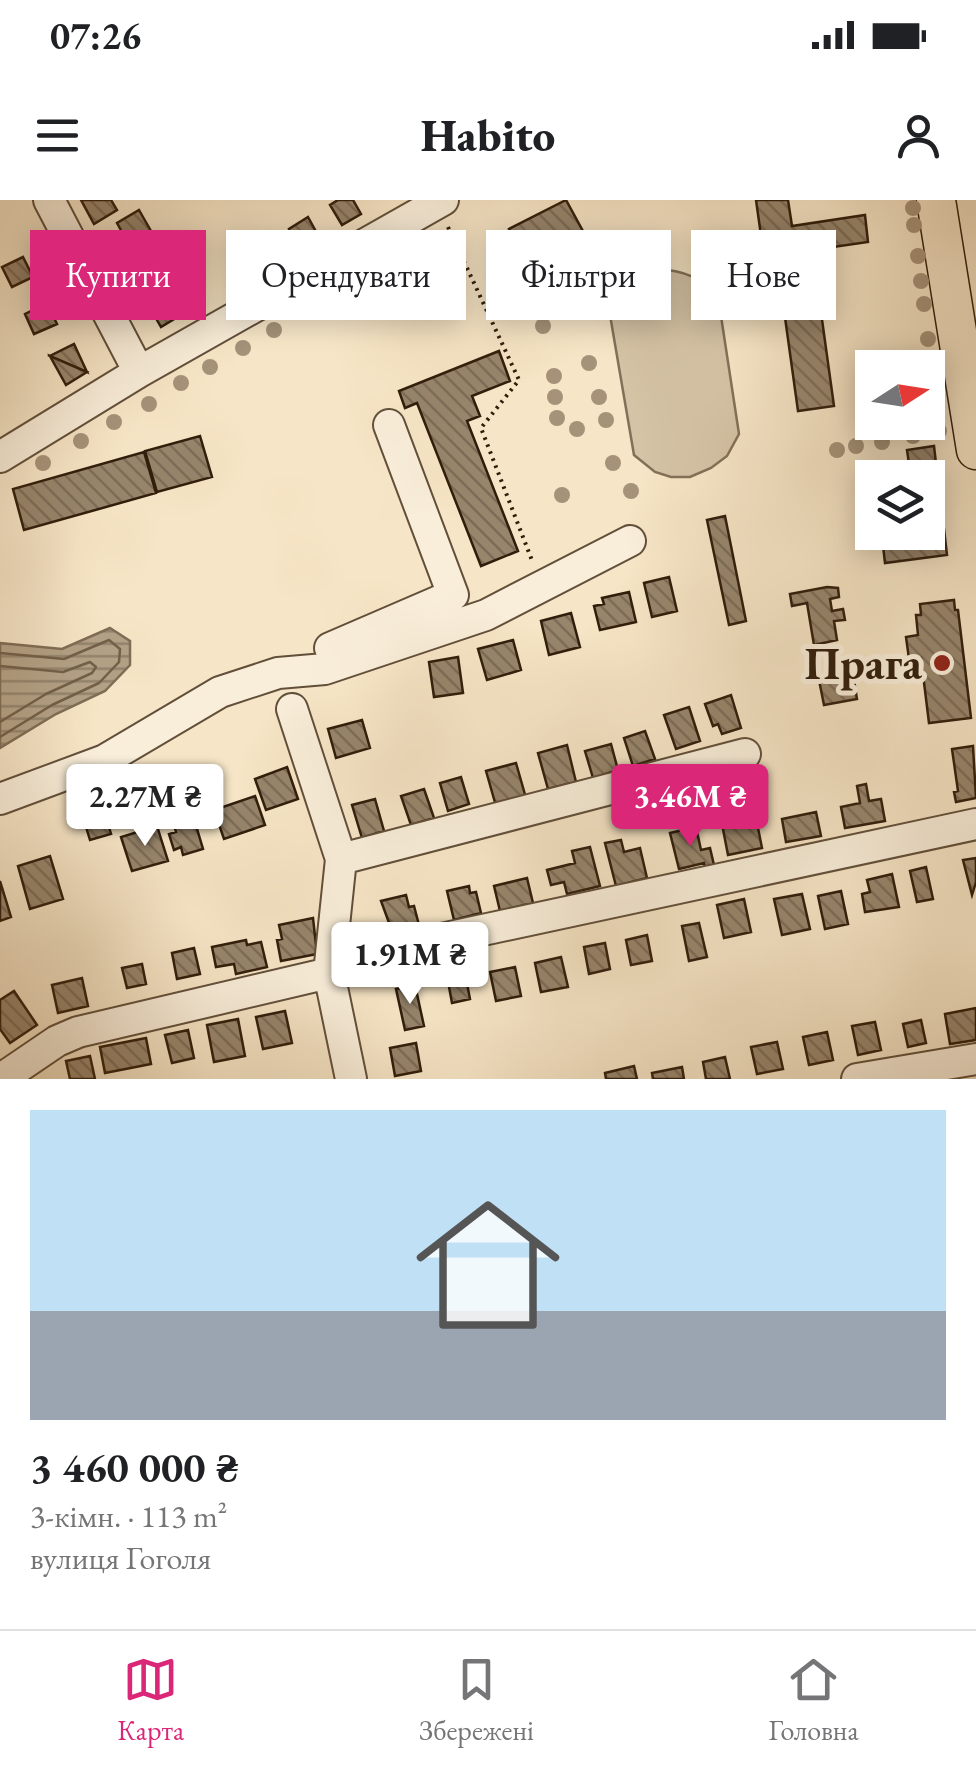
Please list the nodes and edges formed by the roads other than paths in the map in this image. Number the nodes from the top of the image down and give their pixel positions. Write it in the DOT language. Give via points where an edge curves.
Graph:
graph roads {
  1 [pos="49,200"];
  2 [pos="936,200"];
  3 [pos="440,202"];
  4 [pos="139,372"];
  5 [pos="388,426"];
  6 [pos="976,450"];
  7 [pos="0,457"];
  8 [pos="630,541"];
  9 [pos="278,673"];
  10 [pos="292,709"];
  11 [pos="745,754"];
  12 [pos="0,798"];
  13 [pos="976,824"];
  14 [pos="341,859"];
  15 [pos="329,974"];
  16 [pos="976,1059"];
  17 [pos="1,1079"];
  18 [pos="351,1079"];
  19 [pos="857,1079"];
  1 -- 4 [label="street"];
  2 -- 6 [label="main road"];
  3 -- 4 [label="street"];
  4 -- 7 [label="street"];
  5 -- 9 [label="street" via="452,595"];
  8 -- 9 [label="street" via="486,615 325,669"];
  9 -- 12 [label="street" via="220,692 104,760"];
  10 -- 14 [label="street"];
  11 -- 14 [label="street"];
  13 -- 15 [label="street" via="442,939"];
  14 -- 15 [label="street"];
  15 -- 17 [label="street" via="78,1032"];
  15 -- 18 [label="street"];
  16 -- 19 [label="street"];
}
